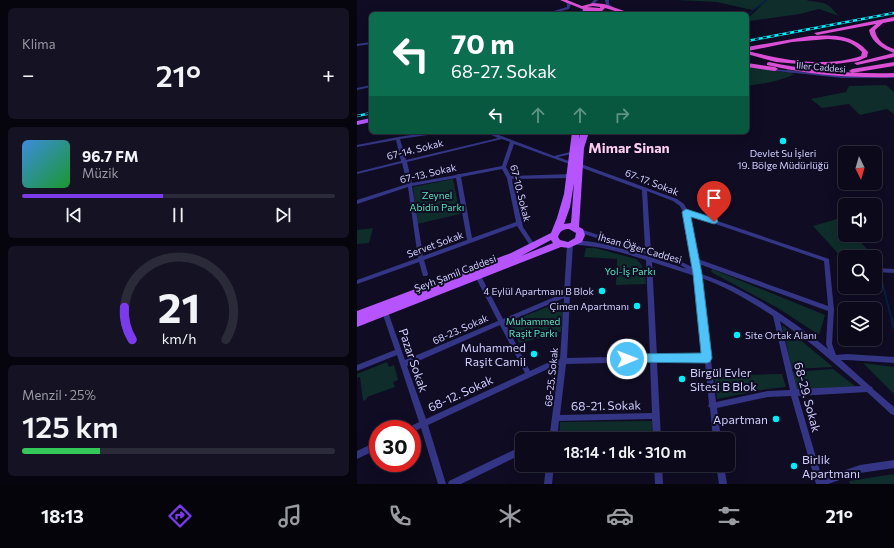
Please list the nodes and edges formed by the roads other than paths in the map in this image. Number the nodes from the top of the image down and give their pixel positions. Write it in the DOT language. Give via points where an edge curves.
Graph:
graph roads {
  1 [pos="582,0"];
  2 [pos="564,1"];
  3 [pos="593,2"];
  4 [pos="605,3"];
  5 [pos="585,10"];
  6 [pos="555,12"];
  7 [pos="594,12"];
  8 [pos="624,12"];
  9 [pos="894,19"];
  10 [pos="881,22"];
  11 [pos="863,24"];
  12 [pos="369,44"];
  13 [pos="357,46"];
  14 [pos="749,46"];
  15 [pos="864,50"];
  16 [pos="749,51"];
  17 [pos="894,51"];
  18 [pos="749,52"];
  19 [pos="894,55"];
  20 [pos="749,57"];
  21 [pos="749,58"];
  22 [pos="894,60"];
  23 [pos="821,64"];
  24 [pos="894,64"];
  25 [pos="749,65"];
  26 [pos="749,65"];
  27 [pos="787,70"];
  28 [pos="827,71"];
  29 [pos="894,76"];
  30 [pos="369,86"];
  31 [pos="357,89"];
  32 [pos="369,120"];
  33 [pos="357,123"];
  34 [pos="369,125"];
  35 [pos="357,128"];
  36 [pos="427,134"];
  37 [pos="492,134"];
  38 [pos="574,134"];
  39 [pos="580,134"];
  40 [pos="585,134"];
  41 [pos="398,138"];
  42 [pos="501,138"];
  43 [pos="512,142"];
  44 [pos="357,146"];
  45 [pos="576,150"];
  46 [pos="554,157"];
  47 [pos="402,161"];
  48 [pos="576,165"];
  49 [pos="504,167"];
  50 [pos="357,173"];
  51 [pos="458,175"];
  52 [pos="571,176"];
  53 [pos="509,178"];
  54 [pos="410,185"];
  55 [pos="643,188"];
  56 [pos="357,202"];
  57 [pos="686,212"];
  58 [pos="519,223"];
  59 [pos="577,229"];
  60 [pos="555,232"];
  61 [pos="470,241"];
  62 [pos="569,244"];
  63 [pos="533,246"];
  64 [pos="649,256"];
  65 [pos="420,259"];
  66 [pos="695,260"];
  67 [pos="882,270"];
  68 [pos="894,271"];
  69 [pos="425,274"];
  70 [pos="697,274"];
  71 [pos="478,276"];
  72 [pos="357,282"];
  73 [pos="569,293"];
  74 [pos="831,310"];
  75 [pos="385,312"];
  76 [pos="357,315"];
  77 [pos="776,315"];
  78 [pos="502,321"];
  79 [pos="357,322"];
  80 [pos="399,351"];
  81 [pos="655,358"];
  82 [pos="707,358"];
  83 [pos="834,358"];
  84 [pos="894,360"];
  85 [pos="563,361"];
  86 [pos="404,364"];
  87 [pos="357,368"];
  88 [pos="529,375"];
  89 [pos="870,390"];
  90 [pos="794,393"];
  91 [pos="712,406"];
  92 [pos="894,412"];
  93 [pos="656,416"];
  94 [pos="556,418"];
  95 [pos="424,424"];
  96 [pos="421,425"];
  97 [pos="554,432"];
  98 [pos="657,432"];
  99 [pos="716,432"];
  100 [pos="369,449"];
  101 [pos="515,453"];
  102 [pos="357,454"];
  103 [pos="894,464"];
  104 [pos="549,472"];
  105 [pos="658,472"];
  106 [pos="721,472"];
  107 [pos="820,483"];
  108 [pos="442,484"];
  109 [pos="452,484"];
  110 [pos="548,484"];
  111 [pos="659,484"];
  112 [pos="723,484"];
  1 -- 3 [label="highway"];
  2 -- 5 [label="highway"];
  2 -- 6 [label="street" via="569,4 568,8"];
  3 -- 4 [label="highway"];
  3 -- 5 [label="highway"];
  4 -- 7 [label="highway" via="603,9"];
  4 -- 8 [label="highway"];
  5 -- 7 [label="highway"];
  9 -- 10 [label="highway"];
  10 -- 11 [label="highway"];
  10 -- 17 [label="highway" via="872,30 873,36 877,42"];
  11 -- 14 [label="highway"];
  11 -- 15 [label="highway" via="856,27 855,31"];
  12 -- 13 [label="street"];
  15 -- 16 [label="highway" via="856,43 835,37 807,38"];
  15 -- 23 [label="highway" via="863,56 858,59"];
  18 -- 23 [label="highway" via="776,60"];
  19 -- 23 [label="highway" via="857,63"];
  20 -- 22 [label="highway" via="819,68 861,66"];
  21 -- 29 [label="highway" via="809,72"];
  24 -- 28 [label="highway" via="870,69"];
  25 -- 29 [label="street, İller Caddesi" via="842,77"];
  26 -- 27 [label="highway"];
  30 -- 31 [label="street"];
  32 -- 33 [label="main road"];
  34 -- 35 [label="main road"];
  36 -- 41 [label="street"];
  37 -- 42 [label="street, 67-17. Sokak"];
  38 -- 45 [label="main road"];
  39 -- 45 [label="main road"];
  40 -- 45 [label="main road" via="585,139"];
  41 -- 44 [label="street"];
  41 -- 47 [label="street"];
  42 -- 43 [label="street, 67-17. Sokak"];
  42 -- 47 [label="street, 67-14. Sokak"];
  43 -- 46 [label="street, 67-17. Sokak"];
  43 -- 49 [label="street, 67-10. Sokak"];
  45 -- 46 [label="street"];
  45 -- 48 [label="main road"];
  46 -- 48 [label="street, 67-17. Sokak"];
  47 -- 50 [label="street, 67-14. Sokak"];
  47 -- 54 [label="street"];
  48 -- 52 [label="main road"];
  48 -- 55 [label="street, 67-17. Sokak"];
  48 -- 59 [label="main road"];
  49 -- 51 [label="street, 67-13. Sokak"];
  49 -- 53 [label="street, 67-10. Sokak"];
  51 -- 54 [label="street, 67-13. Sokak"];
  51 -- 61 [label="street"];
  52 -- 53 [label="street"];
  52 -- 60 [label="main road" via="563,218"];
  53 -- 58 [label="street, 67-10. Sokak"];
  54 -- 56 [label="street, 67-13. Sokak"];
  54 -- 65 [label="street"];
  55 -- 57 [label="street, 67-17. Sokak" via="675,200"];
  55 -- 64 [label="street"];
  57 -- 66 [label="street"];
  57 -- 74 [label="street, 67-17. Sokak" via="827,260"];
  58 -- 61 [label="street, Servet Sokak"];
  58 -- 63 [label="street, 67-10. Sokak"];
  59 -- 60 [label="main road, Şeyh Şamil Caddesi" via="565,226"];
  59 -- 62 [label="main road" via="581,238"];
  59 -- 64 [label="street, İhsan Öğer Caddesi"];
  60 -- 62 [label="main road" via="555,240"];
  60 -- 63 [label="main road, Şeyh Şamil Caddesi"];
  61 -- 65 [label="street, Servet Sokak"];
  62 -- 64 [label="street, İhsan Öğer Caddesi" via="593,244"];
  62 -- 71 [label="main road, Şeyh Şamil Caddesi"];
  62 -- 73 [label="street, 68-25. Sokak"];
  63 -- 76 [label="main road, Şeyh Şamil Caddesi"];
  64 -- 70 [label="street, İhsan Öğer Caddesi" via="680,270"];
  64 -- 81 [label="street"];
  65 -- 69 [label="street"];
  65 -- 72 [label="street, Servet Sokak"];
  66 -- 70 [label="street"];
  66 -- 74 [label="street"];
  67 -- 68 [label="street"];
  70 -- 77 [label="street, İhsan Öğer Caddesi" via="730,288"];
  70 -- 82 [label="street"];
  71 -- 75 [label="main road, Şeyh Şamil Caddesi"];
  71 -- 78 [label="street"];
  73 -- 78 [label="street, 68-23. Sokak"];
  73 -- 85 [label="street, 68-25. Sokak"];
  74 -- 83 [label="street" via="829,344"];
  75 -- 79 [label="main road, Şeyh Şamil Caddesi"];
  75 -- 80 [label="street, Pazar Sokak"];
  77 -- 83 [label="street, İhsan Öğer Caddesi"];
  77 -- 90 [label="street, 68-29. Sokak"];
  78 -- 86 [label="street, 68-23. Sokak"];
  78 -- 88 [label="street"];
  80 -- 86 [label="street, Pazar Sokak"];
  80 -- 87 [label="street"];
  81 -- 82 [label="street, 68-12. Sokak"];
  81 -- 85 [label="street, 68-12. Sokak"];
  81 -- 93 [label="street"];
  82 -- 91 [label="street"];
  83 -- 84 [label="street"];
  83 -- 89 [label="street, İhsan Öğer Caddesi"];
  85 -- 88 [label="street, 68-12. Sokak"];
  85 -- 94 [label="street, 68-25. Sokak"];
  86 -- 95 [label="street, Pazar Sokak"];
  88 -- 95 [label="street, 68-12. Sokak"];
  89 -- 90 [label="street"];
  89 -- 92 [label="street, İhsan Öğer Caddesi"];
  90 -- 91 [label="street" via="768,394"];
  90 -- 107 [label="street, 68-29. Sokak"];
  91 -- 99 [label="street"];
  93 -- 94 [label="street, 68-21. Sokak"];
  93 -- 98 [label="street"];
  94 -- 97 [label="street, 68-25. Sokak"];
  95 -- 96 [label="street, 68-12. Sokak"];
  95 -- 108 [label="street, Pazar Sokak"];
  100 -- 102 [label="street"];
  101 -- 109 [label="street"];
  103 -- 107 [label="street" via="860,469"];
  104 -- 110 [label="street"];
  105 -- 111 [label="street"];
  106 -- 112 [label="street"];
}
